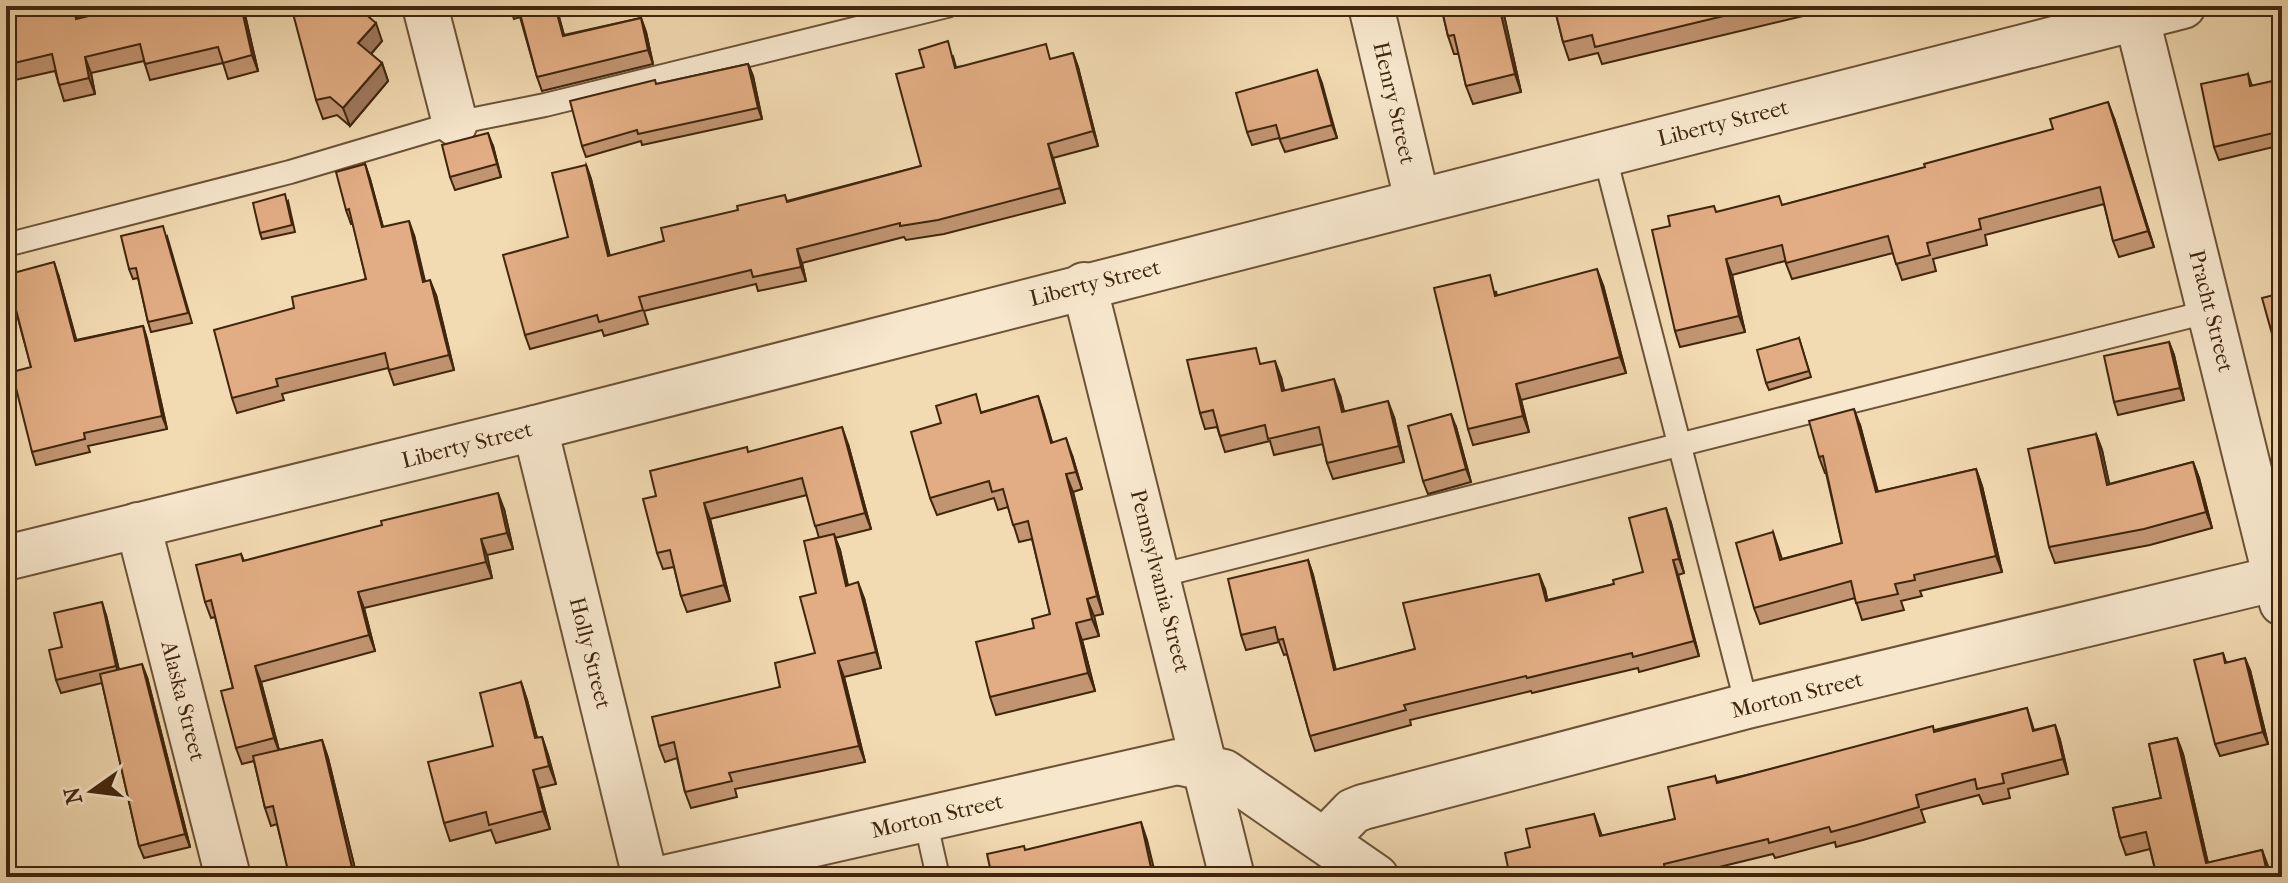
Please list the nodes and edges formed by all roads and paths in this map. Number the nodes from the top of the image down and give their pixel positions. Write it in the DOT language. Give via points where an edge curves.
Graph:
graph roads {
  1 [pos="425,6"];
  2 [pos="947,6"];
  3 [pos="1371,6"];
  4 [pos="2183,6"];
  5 [pos="2137,19"];
  6 [pos="455,123"];
  7 [pos="1604,153"];
  8 [pos="1417,200"];
  9 [pos="6,245"];
  10 [pos="1084,285"];
  11 [pos="2211,311"];
  12 [pos="535,428"];
  13 [pos="1679,445"];
  14 [pos="138,525"];
  15 [pos="6,558"];
  16 [pos="1158,576"];
  17 [pos="2280,586"];
  18 [pos="1747,706"];
  19 [pos="1207,766"];
  20 [pos="925,819"];
  21 [pos="1325,840"];
  22 [pos="228,877"];
  23 [pos="645,877"];
  24 [pos="669,877"];
  25 [pos="938,877"];
  26 [pos="1232,877"];
  27 [pos="1376,877"];
  1 -- 6 [label="street"];
  2 -- 6 [label="lane"];
  3 -- 8 [label="street, Henry Street"];
  4 -- 5 [label="street, Liberty Street"];
  5 -- 7 [label="street, Liberty Street"];
  5 -- 11 [label="street, Pracht Street"];
  6 -- 9 [label="lane" via="290,172"];
  7 -- 8 [label="street, Liberty Street"];
  7 -- 13 [label="lane"];
  8 -- 10 [label="street, Liberty Street"];
  10 -- 12 [label="street, Liberty Street"];
  10 -- 16 [label="street, Pennsylvania Street"];
  11 -- 13 [label="lane"];
  11 -- 17 [label="street, Pracht Street"];
  12 -- 14 [label="street, Liberty Street"];
  12 -- 23 [label="street, Holly Street"];
  13 -- 16 [label="lane"];
  13 -- 18 [label="lane"];
  14 -- 15 [label="street, Liberty Street"];
  14 -- 22 [label="street, Alaska Street"];
  16 -- 19 [label="street, Pennsylvania Street"];
  17 -- 18 [label="street, Morton Street"];
  18 -- 21 [label="street, Morton Street" via="1363,807"];
  19 -- 20 [label="street, Morton Street" via="1177,762"];
  19 -- 21 [label="street"];
  19 -- 26 [label="street, Pennsylvania Street"];
  20 -- 24 [label="street, Morton Street"];
  20 -- 25 [label="lane"];
  21 -- 27 [label="street"];
}
